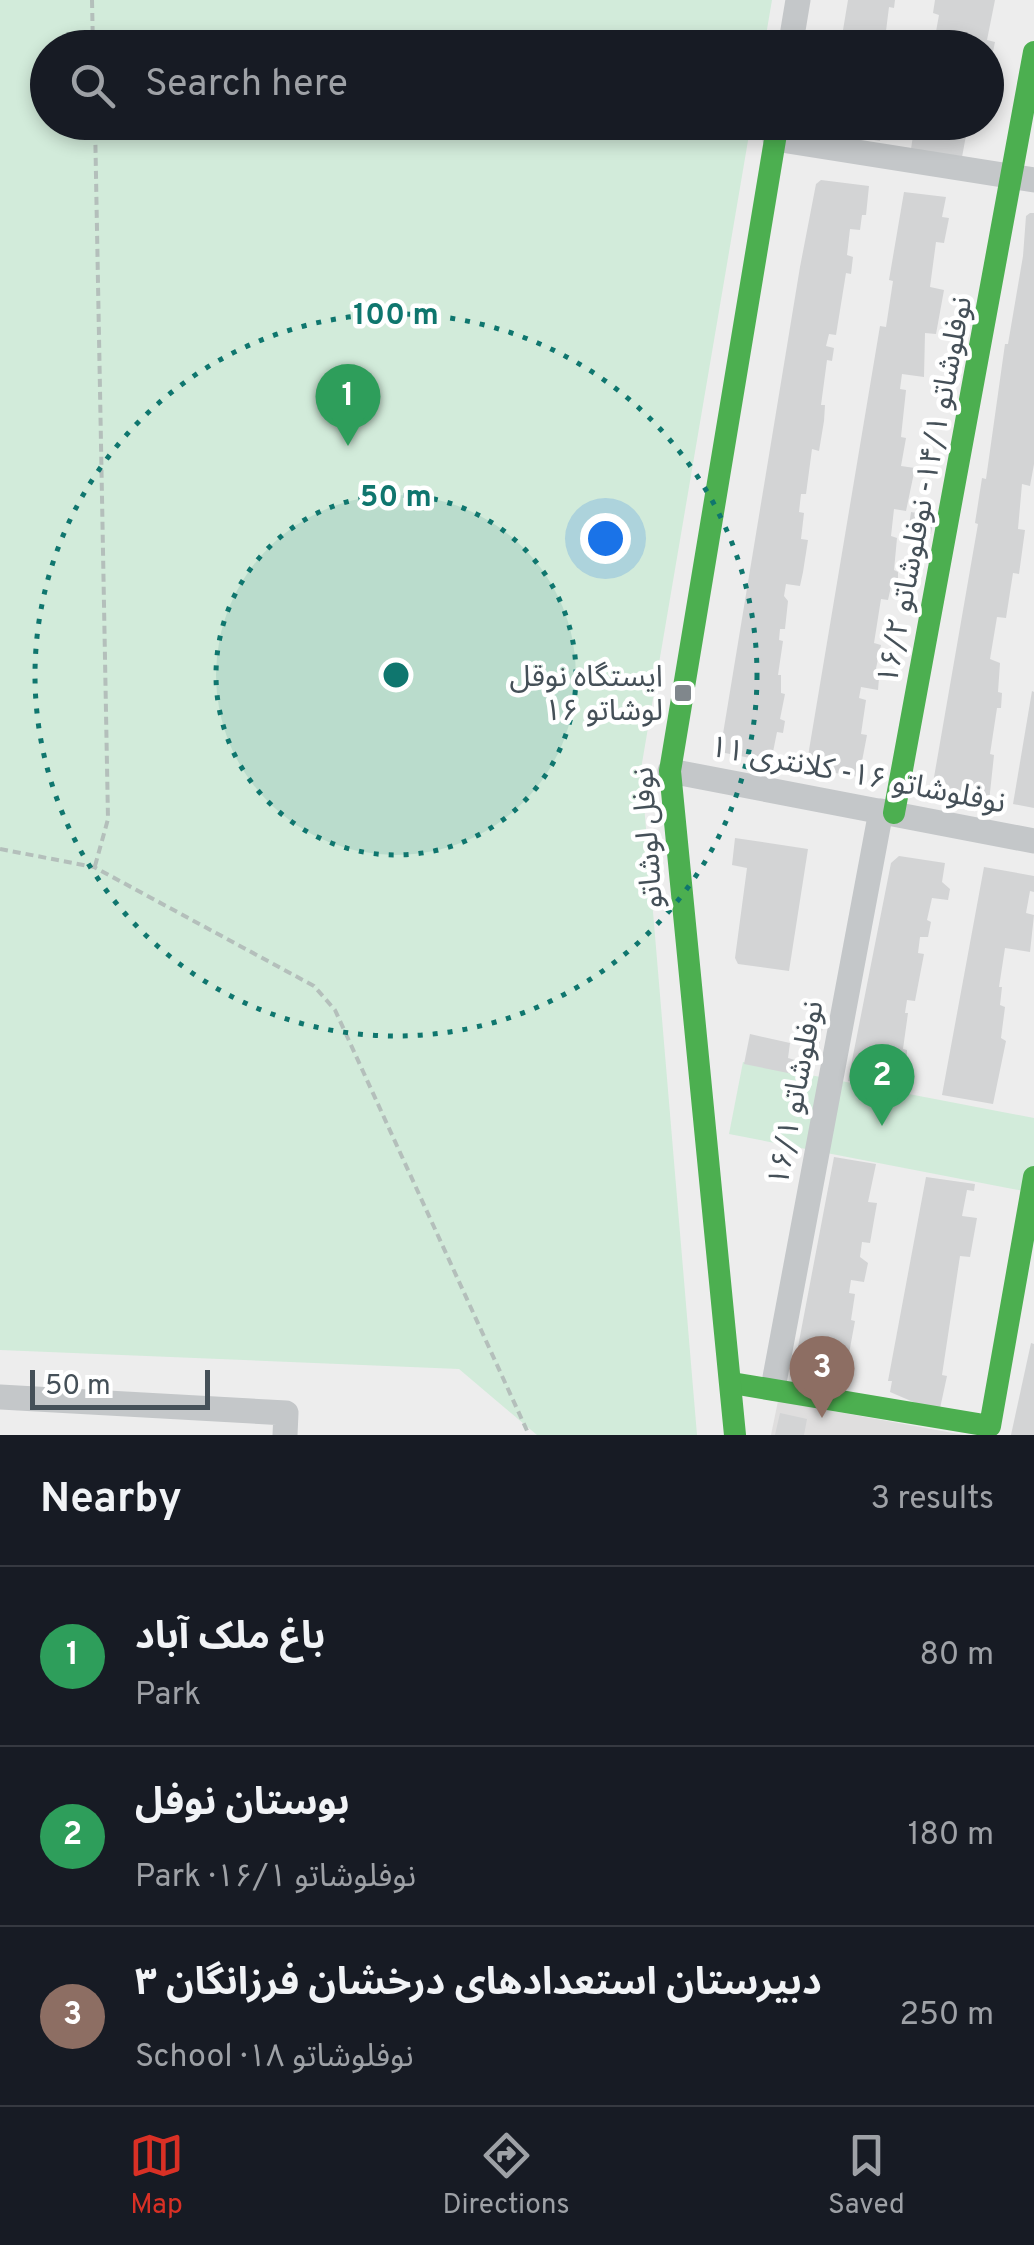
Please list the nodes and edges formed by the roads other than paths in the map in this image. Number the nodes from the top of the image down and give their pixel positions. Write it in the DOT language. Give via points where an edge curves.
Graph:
graph roads {
  1 [pos="798,0"];
  2 [pos="793,30"];
  3 [pos="1034,52"];
  4 [pos="775,140"];
  5 [pos="823,140"];
  6 [pos="1024,178"];
  7 [pos="670,771"];
  8 [pos="888,812"];
  9 [pos="1034,840"];
  10 [pos="1034,1176"];
  11 [pos="732,1383"];
  12 [pos="773,1388"];
  13 [pos="0,1397"];
  14 [pos="285,1435"];
  15 [pos="735,1435"];
  1 -- 2 [label="street"];
  3 -- 6 [label="street, نوفلوشاتو ۱۴/۱- نوفلوشاتو ۱۶/۲"];
  4 -- 7 [label="street, نوفل لوشاتو"];
  5 -- 6 [label="street"];
  6 -- 8 [label="street, نوفلوشاتو ۱۴/۱- نوفلوشاتو ۱۶/۲"];
  7 -- 8 [label="street, نوفلوشاتو ۱۶- کلانتری ۱۱"];
  7 -- 11 [label="street, نوفل لوشاتو"];
  8 -- 9 [label="street, نوفلوشاتو ۱۶- کلانتری ۱۱"];
  8 -- 12 [label="street, نوفلوشاتو ۱۶/۱"];
  10 -- 12 [label="street" via="990,1426"];
  11 -- 12 [label="street"];
  11 -- 15 [label="street, نوفل لوشاتو"];
  13 -- 14 [label="street" via="286,1413"];
}
